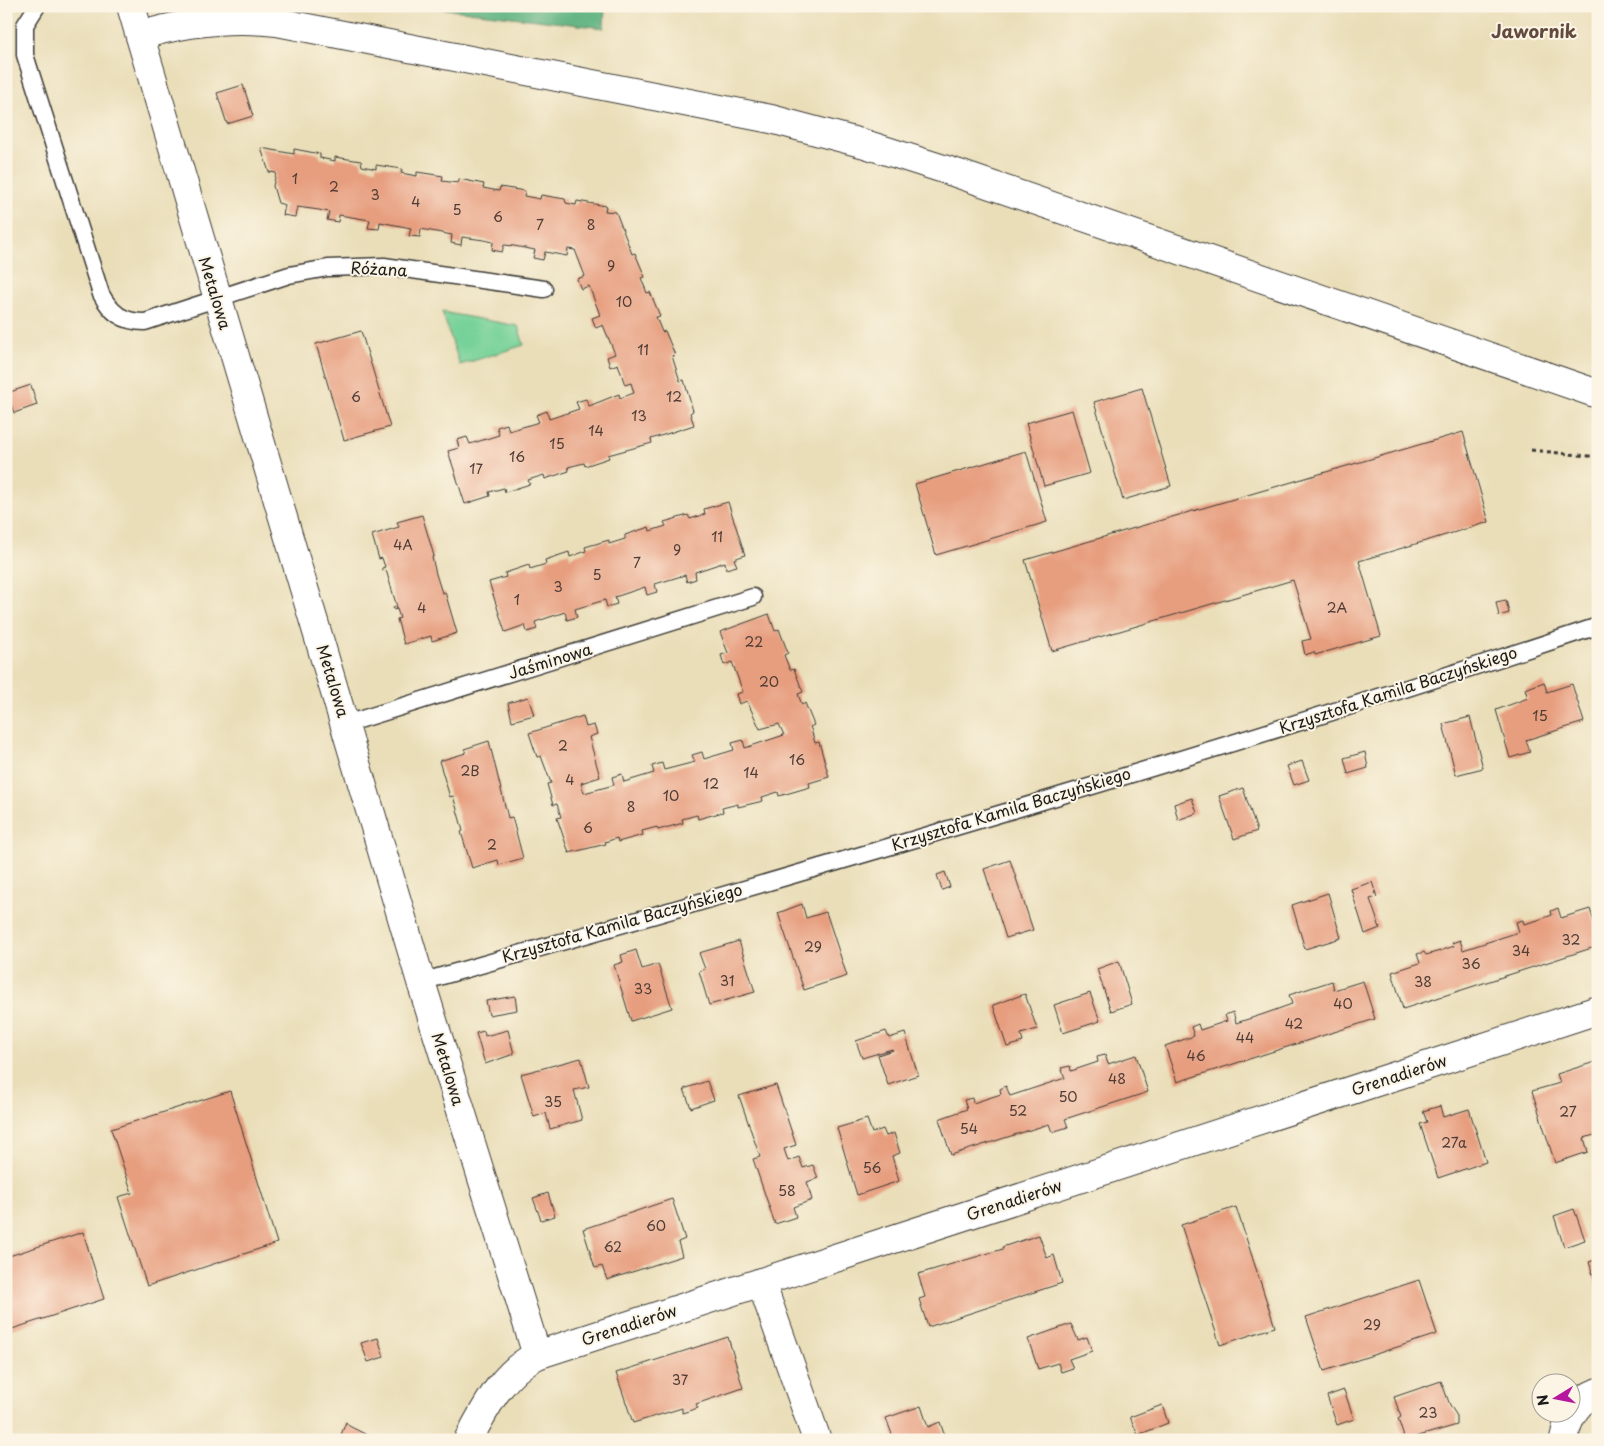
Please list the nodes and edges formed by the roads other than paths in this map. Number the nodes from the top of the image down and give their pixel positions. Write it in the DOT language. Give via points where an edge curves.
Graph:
graph roads {
  1 [pos="37,6"];
  2 [pos="131,6"];
  3 [pos="140,36"];
  4 [pos="544,289"];
  5 [pos="217,300"];
  6 [pos="1598,394"];
  7 [pos="753,597"];
  8 [pos="1598,626"];
  9 [pos="346,724"];
  10 [pos="420,982"];
  11 [pos="1598,1010"];
  12 [pos="761,1282"];
  13 [pos="536,1355"];
  14 [pos="1598,1392"];
  15 [pos="468,1440"];
  16 [pos="816,1440"];
  17 [pos="1564,1440"];
  1 -- 5 [label="lane, Różana" via="25,25 25,55 106,302 117,316 145,322"];
  2 -- 3 [label="street, Metalowa"];
  3 -- 5 [label="street, Metalowa"];
  3 -- 6 [label="street" via="190,23 253,19 277,22 770,119 956,173"];
  4 -- 5 [label="lane, Różana" via="384,266 344,267 289,275"];
  5 -- 9 [label="street, Metalowa"];
  7 -- 9 [label="lane, Jaśminowa"];
  8 -- 10 [label="lane, Krzysztofa Kamila Baczyńskiego" via="1356,706"];
  9 -- 10 [label="street, Metalowa"];
  10 -- 13 [label="street, Metalowa"];
  11 -- 12 [label="street, Grenadierów"];
  12 -- 13 [label="street, Grenadierów"];
  12 -- 16 [label="street"];
  13 -- 15 [label="street, Grenadierów" via="499,1386"];
  14 -- 17 [label="street" via="1574,1408"];
}
